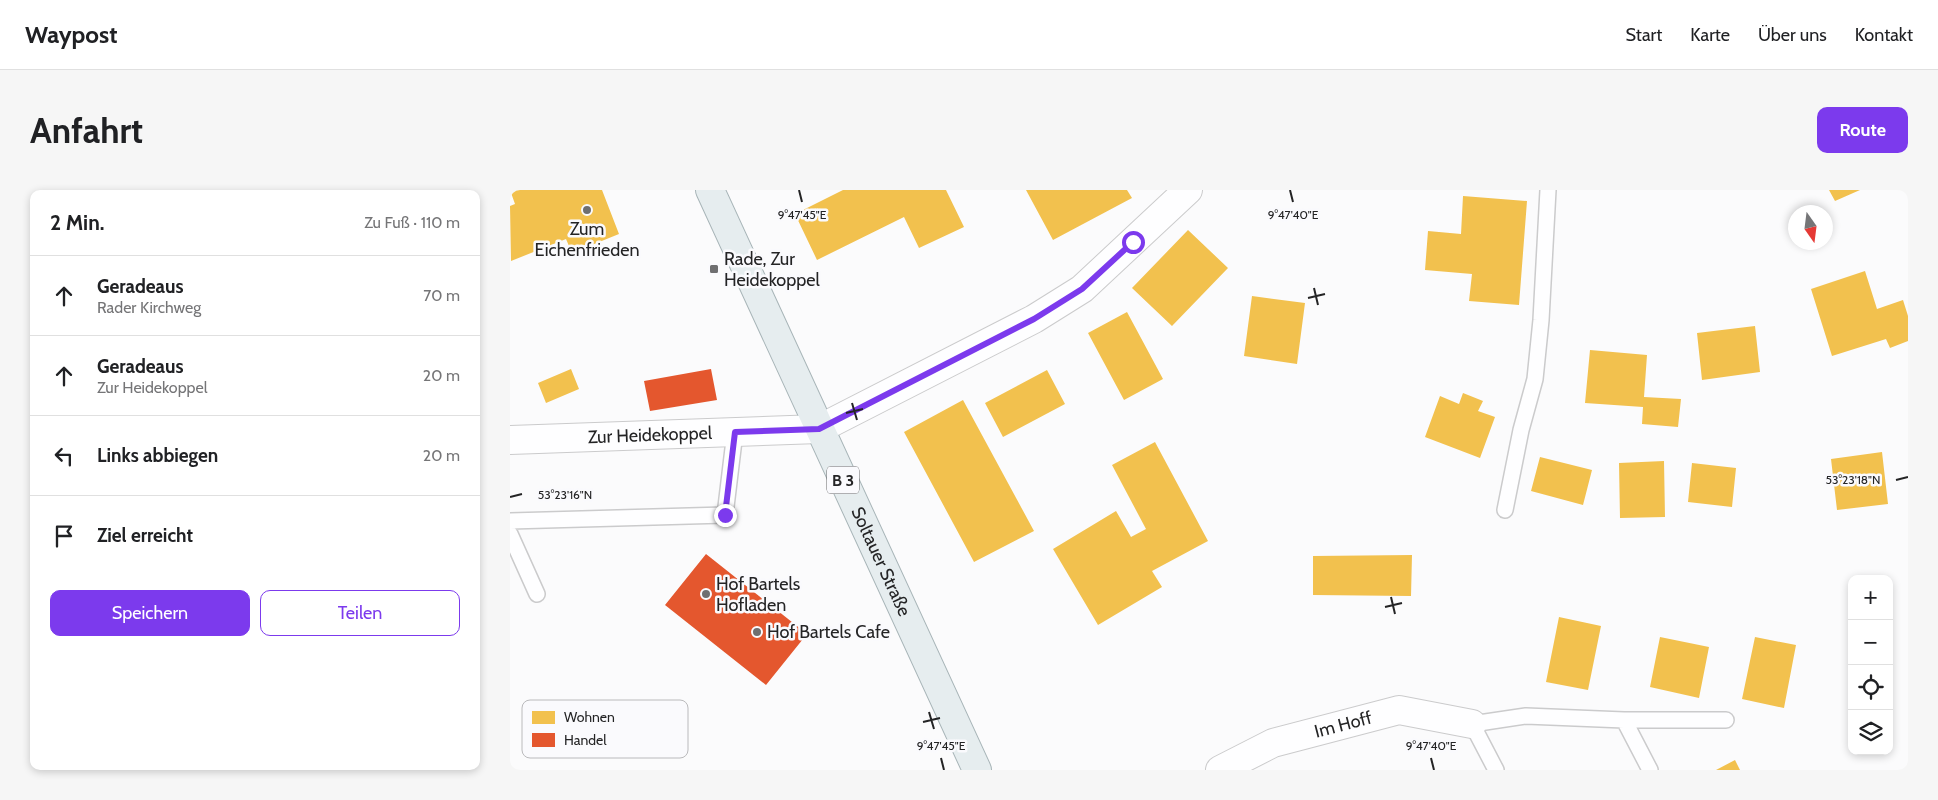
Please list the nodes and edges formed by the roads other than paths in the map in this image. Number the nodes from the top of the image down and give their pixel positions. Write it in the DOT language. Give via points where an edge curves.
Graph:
graph roads {
  1 [pos="710,190"];
  2 [pos="1188,190"];
  3 [pos="1548,190"];
  4 [pos="819,429"];
  5 [pos="735,432"];
  6 [pos="510,440"];
  7 [pos="1506,510"];
  8 [pos="510,521"];
  9 [pos="510,534"];
  10 [pos="538,594"];
  11 [pos="1624,720"];
  12 [pos="1726,720"];
  13 [pos="1472,724"];
  14 [pos="977,770"];
  15 [pos="1220,770"];
  16 [pos="1496,770"];
  17 [pos="1650,770"];
  1 -- 4 [label="main road, Soltauer Straße / B 3"];
  2 -- 4 [label="street" via="1082,289 1003,337"];
  3 -- 7 [label="lane" via="1536,379 1521,430"];
  4 -- 5 [label="street, Zur Heidekoppel"];
  4 -- 14 [label="main road, Soltauer Straße / B 3"];
  5 -- 6 [label="street, Zur Heidekoppel"];
  5 -- 8 [label="lane" via="725,515"];
  9 -- 10 [label="lane"];
  11 -- 12 [label="lane"];
  11 -- 13 [label="lane" via="1526,716"];
  11 -- 17 [label="lane"];
  13 -- 15 [label="street, Im Hoff" via="1399,710 1273,743"];
  13 -- 16 [label="lane"];
}
